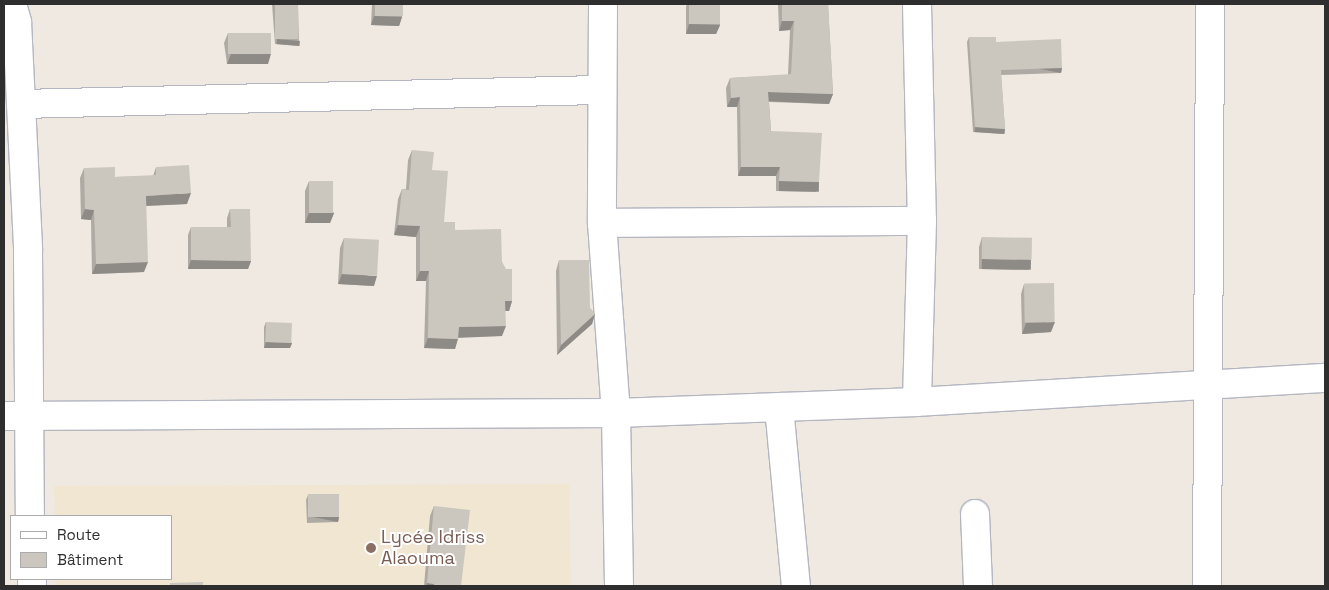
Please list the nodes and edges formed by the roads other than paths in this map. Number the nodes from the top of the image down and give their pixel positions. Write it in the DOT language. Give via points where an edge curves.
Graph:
graph roads {
  1 [pos="12,4"];
  2 [pos="603,4"];
  3 [pos="917,4"];
  4 [pos="1210,4"];
  5 [pos="600,90"];
  6 [pos="21,104"];
  7 [pos="922,221"];
  8 [pos="602,223"];
  9 [pos="1325,378"];
  10 [pos="1206,382"];
  11 [pos="917,402"];
  12 [pos="780,407"];
  13 [pos="616,413"];
  14 [pos="16,415"];
  15 [pos="975,514"];
  16 [pos="30,515"];
  17 [pos="619,586"];
  18 [pos="796,586"];
  19 [pos="978,586"];
  20 [pos="1207,586"];
  1 -- 6 [label="street"];
  2 -- 5 [label="street"];
  3 -- 7 [label="street"];
  4 -- 10 [label="street"];
  5 -- 6 [label="street"];
  5 -- 8 [label="street"];
  6 -- 14 [label="street" via="28,252"];
  7 -- 8 [label="street"];
  7 -- 11 [label="street"];
  8 -- 13 [label="street"];
  9 -- 10 [label="street"];
  10 -- 11 [label="street"];
  10 -- 20 [label="street"];
  11 -- 12 [label="street"];
  12 -- 13 [label="street"];
  12 -- 18 [label="street"];
  13 -- 14 [label="street"];
  13 -- 17 [label="street"];
  14 -- 16 [label="street"];
  15 -- 19 [label="street"];
}
